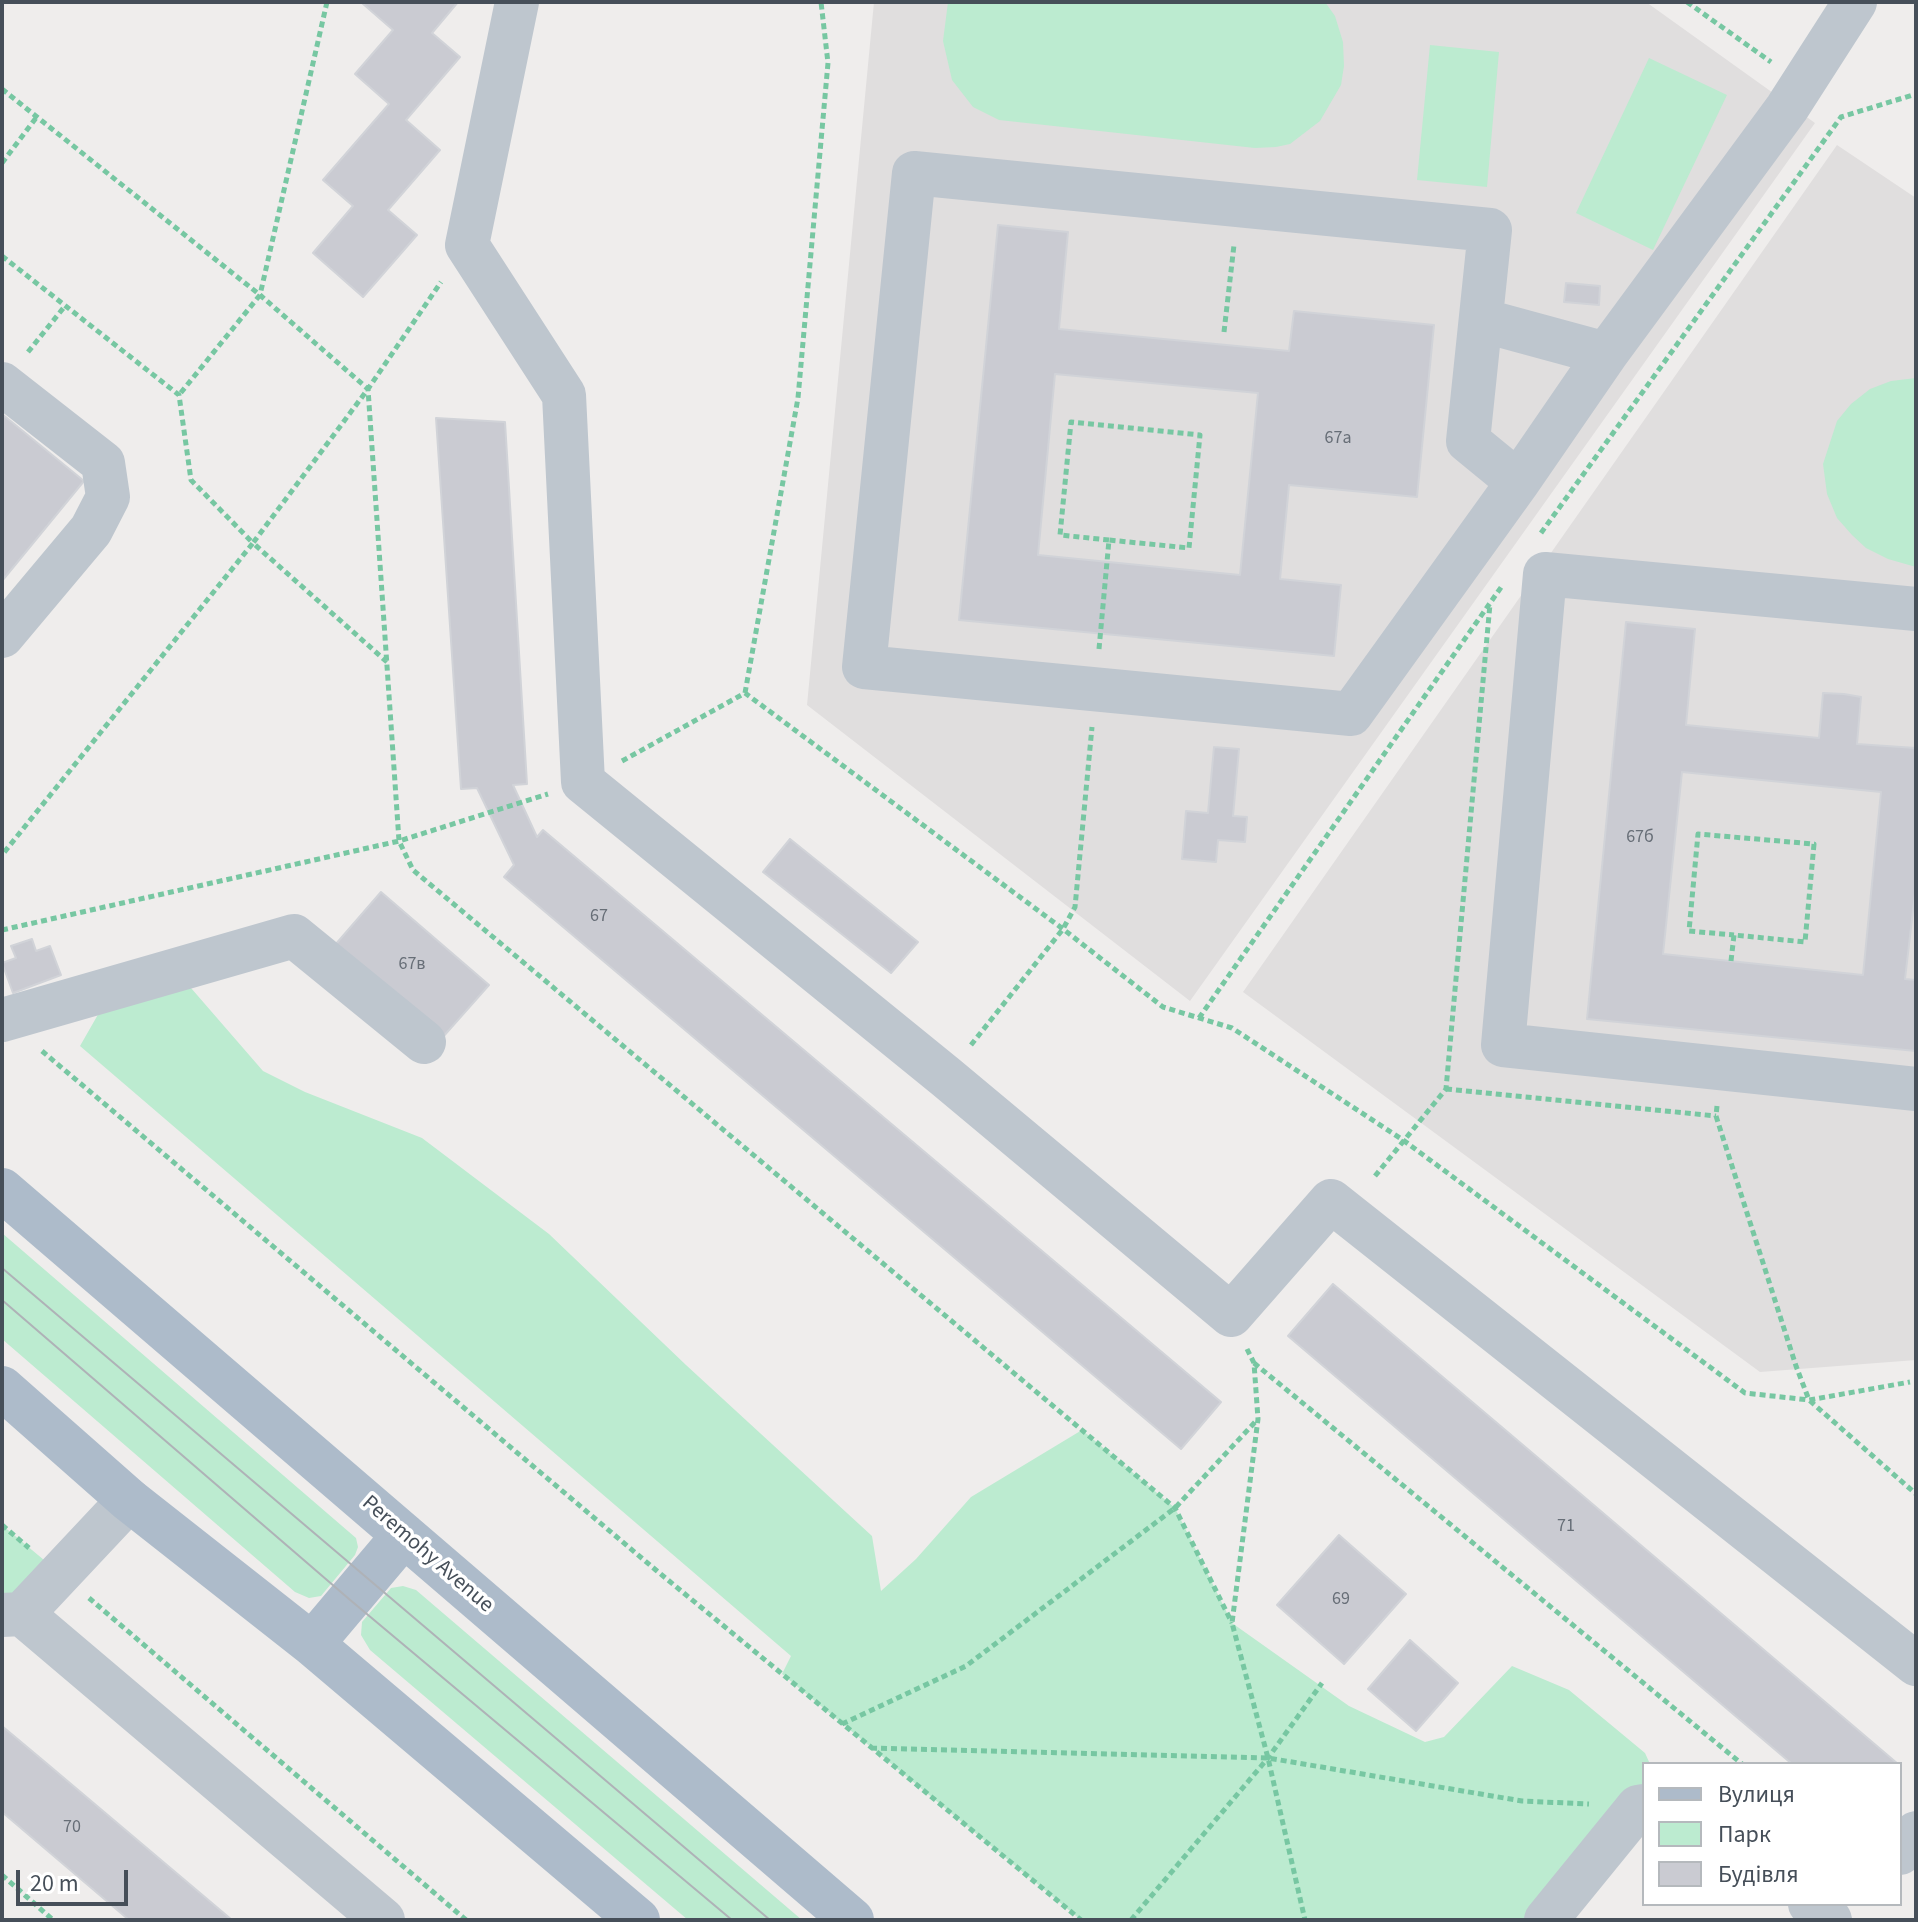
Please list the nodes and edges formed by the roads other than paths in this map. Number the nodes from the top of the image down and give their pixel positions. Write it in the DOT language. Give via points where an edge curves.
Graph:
graph roads {
  1 [pos="517,2"];
  2 [pos="1855,2"];
  3 [pos="1481,320"];
  4 [pos="1606,354"];
  5 [pos="11,373"];
  6 [pos="1518,482"];
  7 [pos="1916,609"];
  8 [pos="2,636"];
  9 [pos="3,1019"];
  10 [pos="424,1042"];
  11 [pos="1916,1089"];
  12 [pos="2,1190"];
  13 [pos="2,1388"];
  14 [pos="129,1500"];
  15 [pos="404,1535"];
  16 [pos="12,1615"];
  17 [pos="312,1644"];
  18 [pos="1916,1664"];
  19 [pos="1641,1807"];
  20 [pos="1916,1833"];
  21 [pos="1902,1850"];
  22 [pos="1812,1906"];
  23 [pos="383,1920"];
  24 [pos="638,1920"];
  25 [pos="852,1920"];
  26 [pos="1546,1920"];
  27 [pos="1830,1920"];
  1 -- 18 [label="lane" via="467,245 564,395 583,782 1231,1315 1331,1201"];
  2 -- 4 [label="lane" via="1787,108"];
  3 -- 4 [label="lane"];
  3 -- 6 [label="lane" via="1468,441"];
  3 -- 6 [label="lane" via="1490,230 914,173 864,667 1351,714"];
  4 -- 6 [label="lane"];
  5 -- 8 [label="lane" via="103,463 108,497 91,530"];
  7 -- 11 [label="lane" via="1545,574 1503,1045"];
  9 -- 10 [label="lane" via="294,936"];
  12 -- 15 [label="main road, Peremohy Avenue"];
  13 -- 14 [label="main road"];
  14 -- 16 [label="lane"];
  14 -- 17 [label="main road"];
  15 -- 17 [label="main road"];
  15 -- 25 [label="main road, Peremohy Avenue"];
  16 -- 23 [label="lane"];
  17 -- 24 [label="main road"];
  19 -- 26 [label="lane"];
  20 -- 21 [label="lane"];
  22 -- 27 [label="lane"];
}
